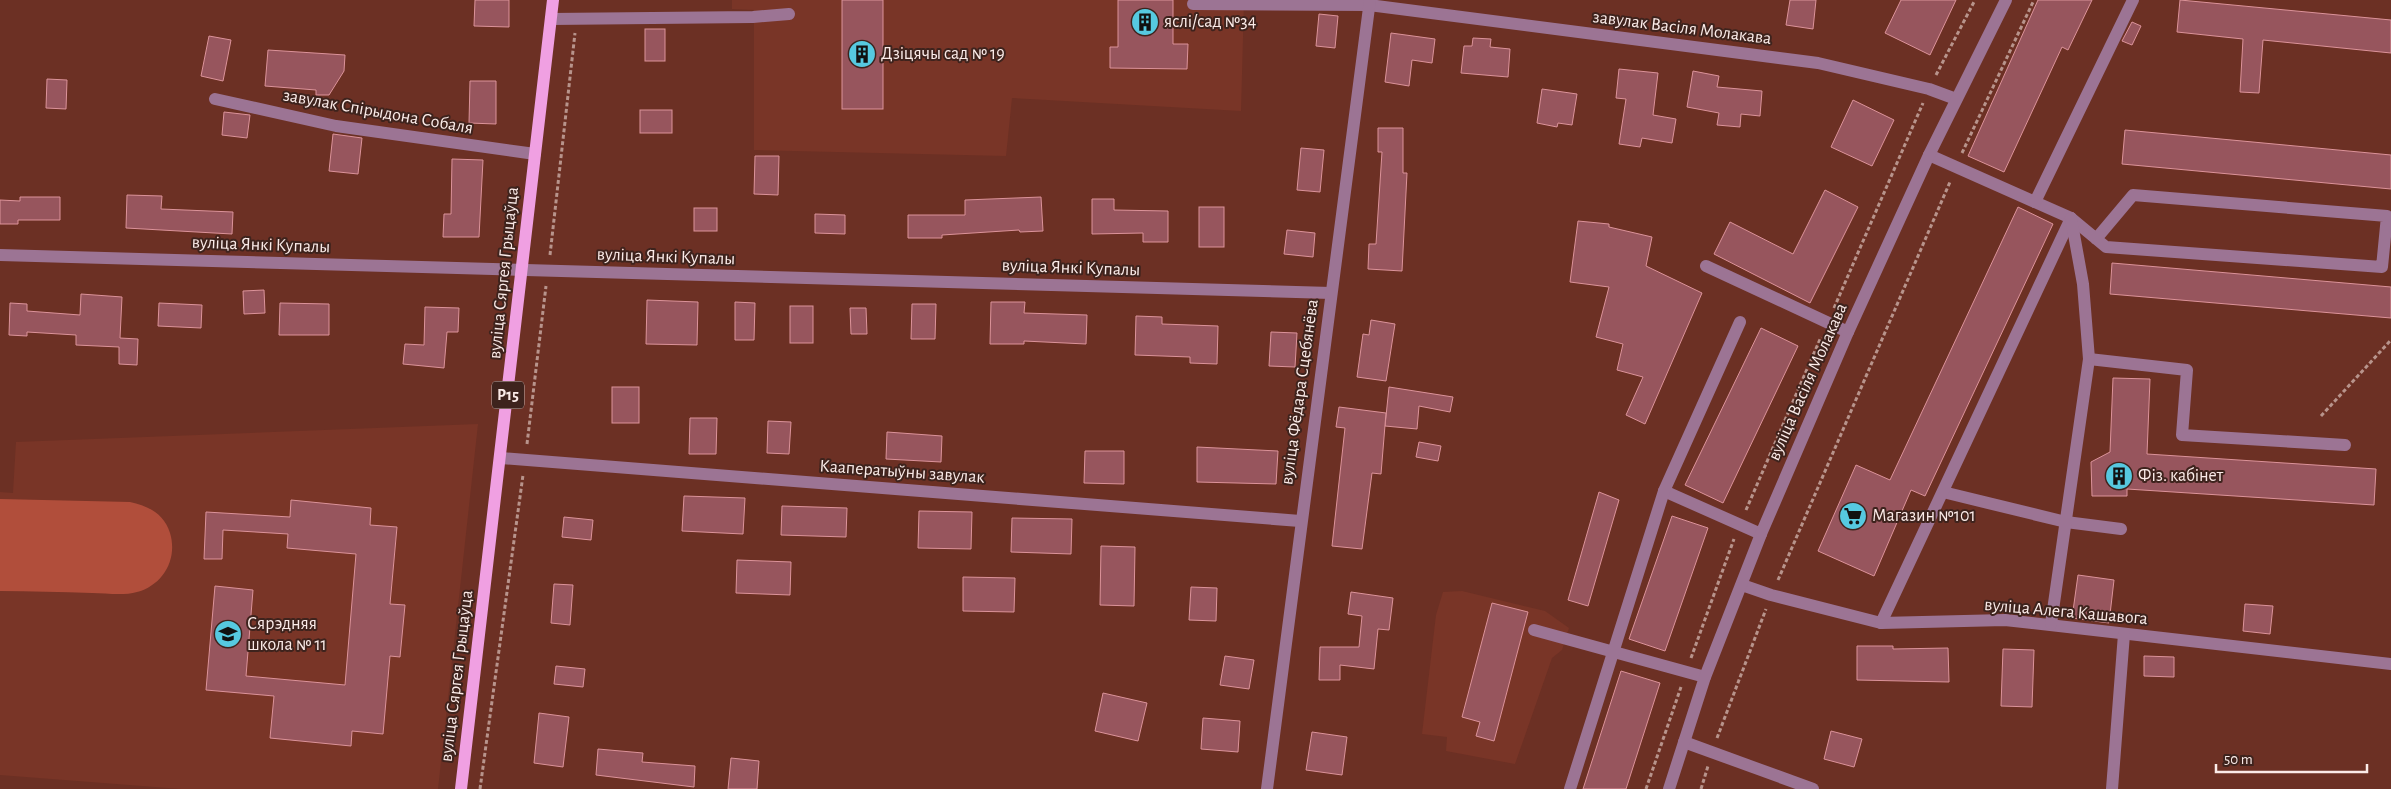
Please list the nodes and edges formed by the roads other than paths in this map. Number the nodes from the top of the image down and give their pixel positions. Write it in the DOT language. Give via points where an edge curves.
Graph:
graph roads {
  1 [pos="553,0"];
  2 [pos="2006,0"];
  3 [pos="2133,0"];
  4 [pos="1369,3"];
  5 [pos="1192,4"];
  6 [pos="789,14"];
  7 [pos="551,19"];
  8 [pos="215,98"];
  9 [pos="1956,99"];
  10 [pos="535,154"];
  11 [pos="1929,155"];
  12 [pos="2035,202"];
  13 [pos="2072,218"];
  14 [pos="2096,239"];
  15 [pos="0,255"];
  16 [pos="1706,266"];
  17 [pos="522,271"];
  18 [pos="1331,293"];
  19 [pos="1740,322"];
  20 [pos="1848,332"];
  21 [pos="2089,359"];
  22 [pos="2345,445"];
  23 [pos="501,458"];
  24 [pos="1664,491"];
  25 [pos="1943,492"];
  26 [pos="1300,521"];
  27 [pos="2066,522"];
  28 [pos="2121,529"];
  29 [pos="1761,534"];
  30 [pos="1742,585"];
  31 [pos="1881,623"];
  32 [pos="2051,624"];
  33 [pos="1534,630"];
  34 [pos="2124,634"];
  35 [pos="1613,652"];
  36 [pos="2391,664"];
  37 [pos="1705,677"];
  38 [pos="1684,742"];
  39 [pos="461,789"];
  40 [pos="1267,789"];
  41 [pos="1570,789"];
  42 [pos="1669,789"];
  43 [pos="1813,789"];
  44 [pos="2112,789"];
  1 -- 7 [label="main road, вуліца Сяргея Грыцаўца / Р15"];
  2 -- 9 [label="street, вуліца Васіля Молакава"];
  3 -- 12 [label="street"];
  4 -- 5 [label="street, завулак Васіля Молакава"];
  4 -- 9 [label="street, завулак Васіля Молакава" via="1818,63"];
  4 -- 18 [label="street, вуліца Фёдара Сцебянёва"];
  6 -- 7 [label="street"];
  7 -- 10 [label="main road, вуліца Сяргея Грыцаўца / Р15"];
  8 -- 10 [label="street, завулак Спірыдона Собаля" via="336,126"];
  9 -- 11 [label="street, вуліца Васіля Молакава"];
  10 -- 17 [label="main road, вуліца Сяргея Грыцаўца / Р15"];
  11 -- 12 [label="street"];
  11 -- 20 [label="street, вуліца Васіля Молакава"];
  12 -- 13 [label="street"];
  13 -- 14 [label="street"];
  13 -- 21 [label="street" via="2083,284"];
  13 -- 25 [label="street"];
  14 -- 14 [label="street" via="2106,247 2382,267 2387,216 2134,195"];
  15 -- 17 [label="street, вуліца Янкі Купалы"];
  16 -- 20 [label="street"];
  17 -- 18 [label="street, вуліца Янкі Купалы"];
  17 -- 23 [label="main road, вуліца Сяргея Грыцаўца / Р15"];
  18 -- 26 [label="street, вуліца Фёдара Сцебянёва"];
  19 -- 24 [label="street"];
  20 -- 29 [label="street, вуліца Васіля Молакава"];
  21 -- 22 [label="street" via="2188,370 2182,434 2319,439"];
  21 -- 27 [label="street"];
  23 -- 26 [label="street, Кааператыўны завулак"];
  23 -- 39 [label="main road, вуліца Сяргея Грыцаўца / Р15"];
  24 -- 29 [label="street"];
  24 -- 35 [label="street"];
  25 -- 27 [label="street"];
  25 -- 31 [label="street"];
  26 -- 40 [label="street, вуліца Фёдара Сцебянёва"];
  27 -- 28 [label="street"];
  27 -- 32 [label="street"];
  29 -- 30 [label="street, вуліца Васіля Молакава"];
  30 -- 31 [label="street, вуліца Алега Кашавога"];
  30 -- 37 [label="street, вуліца Васіля Молакава"];
  31 -- 32 [label="street, вуліца Алега Кашавога" via="2005,620"];
  32 -- 34 [label="street, вуліца Алега Кашавога"];
  33 -- 35 [label="street"];
  34 -- 36 [label="street, вуліца Алега Кашавога"];
  34 -- 44 [label="street"];
  35 -- 37 [label="street"];
  35 -- 41 [label="street"];
  37 -- 38 [label="street, вуліца Васіля Молакава"];
  38 -- 42 [label="street, вуліца Васіля Молакава"];
  38 -- 43 [label="street"];
}
